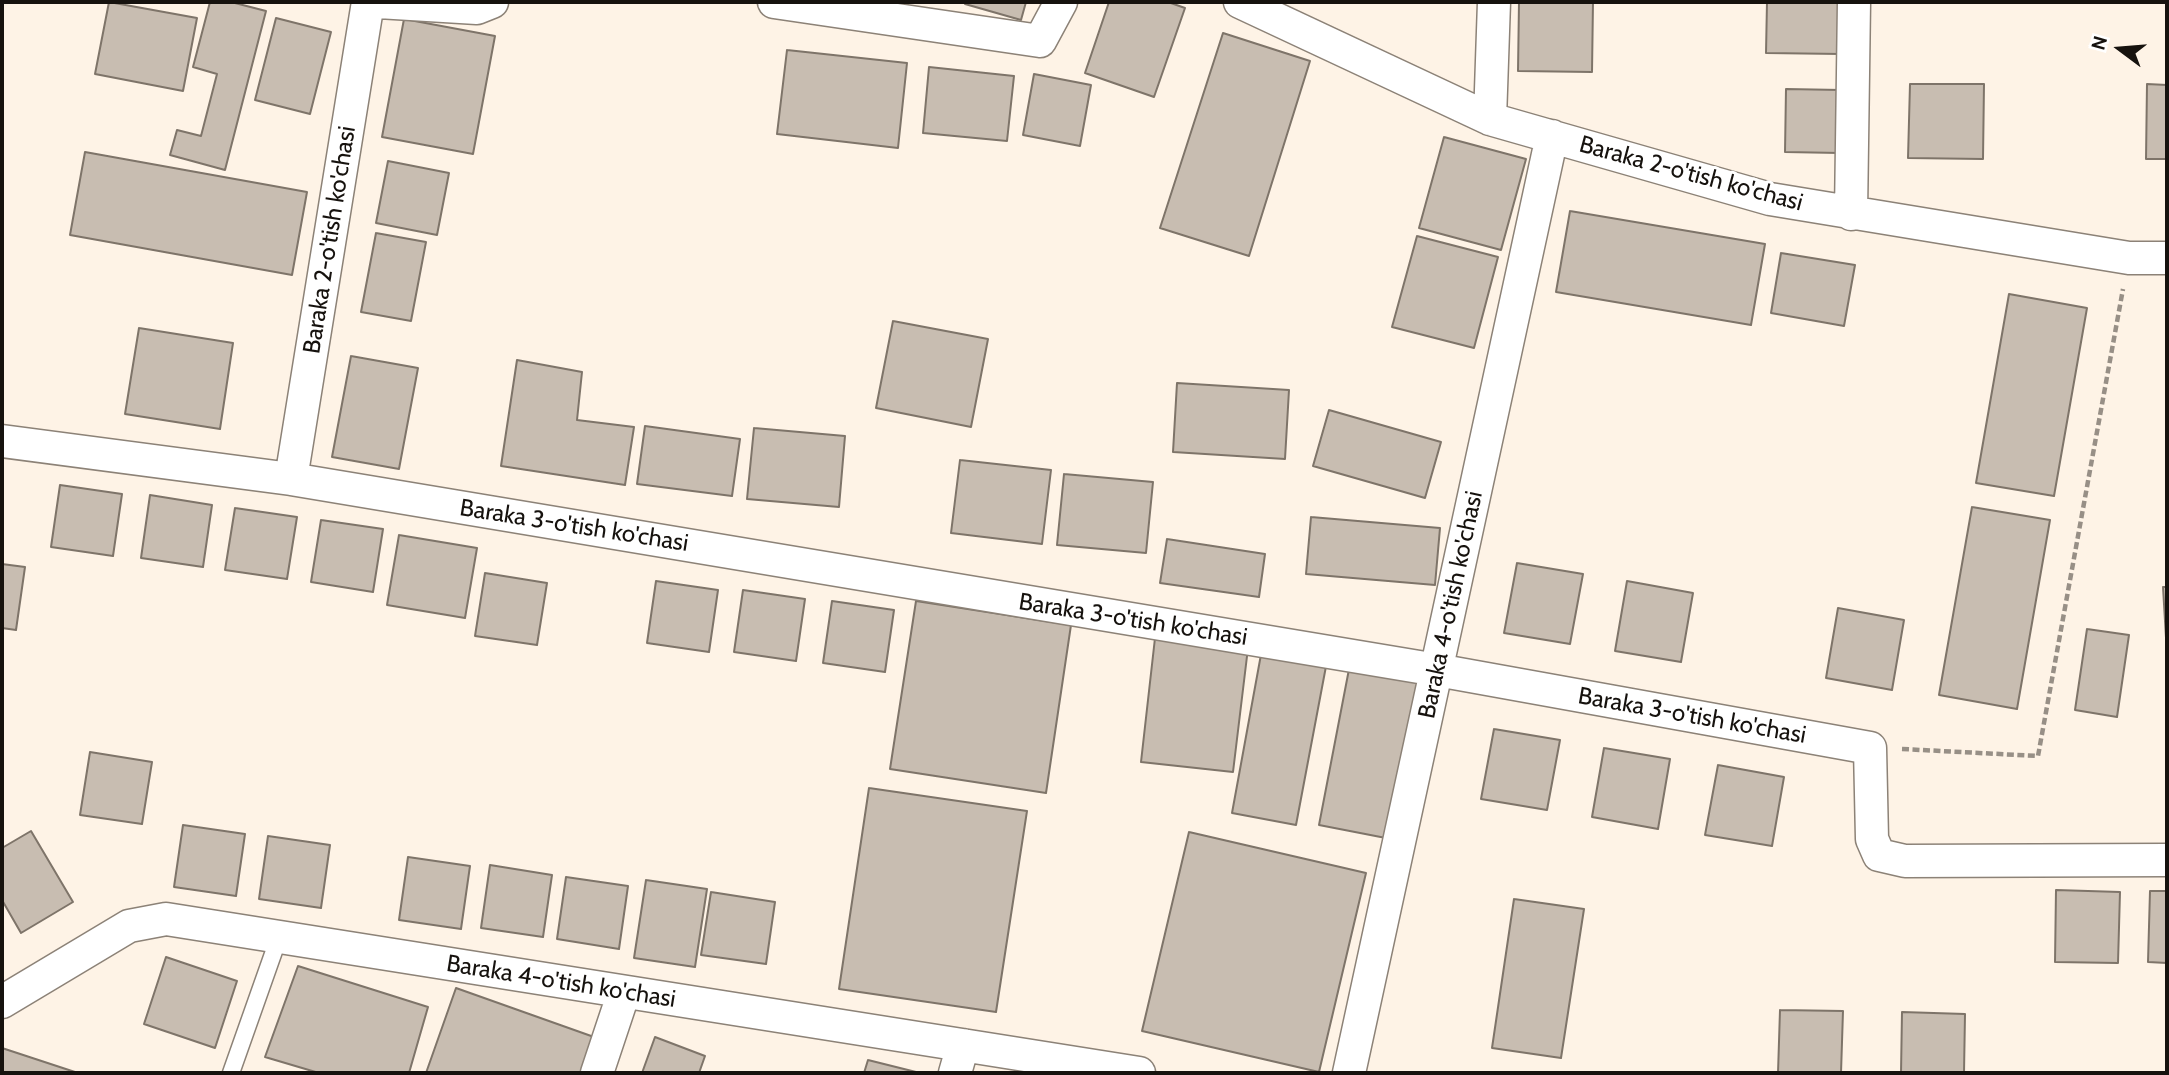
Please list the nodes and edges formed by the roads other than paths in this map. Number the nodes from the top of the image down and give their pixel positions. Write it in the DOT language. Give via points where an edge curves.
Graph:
graph roads {
  1 [pos="368,2"];
  2 [pos="378,2"];
  3 [pos="492,2"];
  4 [pos="774,2"];
  5 [pos="1061,2"];
  6 [pos="1240,2"];
  7 [pos="1494,2"];
  8 [pos="1854,2"];
  9 [pos="1490,119"];
  10 [pos="1552,136"];
  11 [pos="1851,214"];
  12 [pos="2167,258"];
  13 [pos="2,441"];
  14 [pos="291,479"];
  15 [pos="1437,670"];
  16 [pos="2167,860"];
  17 [pos="279,937"];
  18 [pos="624,992"];
  19 [pos="2,1002"];
  20 [pos="959,1059"];
  21 [pos="232,1073"];
  22 [pos="597,1073"];
  23 [pos="1139,1073"];
  24 [pos="1349,1073"];
  1 -- 14 [label="street, Baraka 2-o'tish ko'chasi"];
  2 -- 3 [label="street" via="477,8"];
  4 -- 5 [label="street" via="1040,41"];
  6 -- 9 [label="street, Baraka 2-o'tish ko'chasi"];
  7 -- 9 [label="street"];
  8 -- 11 [label="street"];
  9 -- 10 [label="street, Baraka 2-o'tish ko'chasi"];
  10 -- 11 [label="street, Baraka 2-o'tish ko'chasi" via="1770,199"];
  10 -- 15 [label="street, Baraka 4-o'tish ko'chasi"];
  11 -- 12 [label="street, Baraka 2-o'tish ko'chasi" via="2129,258"];
  13 -- 14 [label="street, Baraka 3-o'tish ko'chasi"];
  14 -- 15 [label="street, Baraka 3-o'tish ko'chasi"];
  15 -- 16 [label="street, Baraka 3-o'tish ko'chasi" via="1870,748 1872,839 1880,855 1905,861"];
  15 -- 24 [label="street, Baraka 4-o'tish ko'chasi"];
  17 -- 18 [label="street, Baraka 4-o'tish ko'chasi"];
  17 -- 19 [label="street, Baraka 4-o'tish ko'chasi" via="166,919 129,926"];
  17 -- 21 [label="lane"];
  18 -- 20 [label="street, Baraka 4-o'tish ko'chasi"];
  18 -- 22 [label="street"];
  20 -- 23 [label="street, Baraka 4-o'tish ko'chasi"];
}
